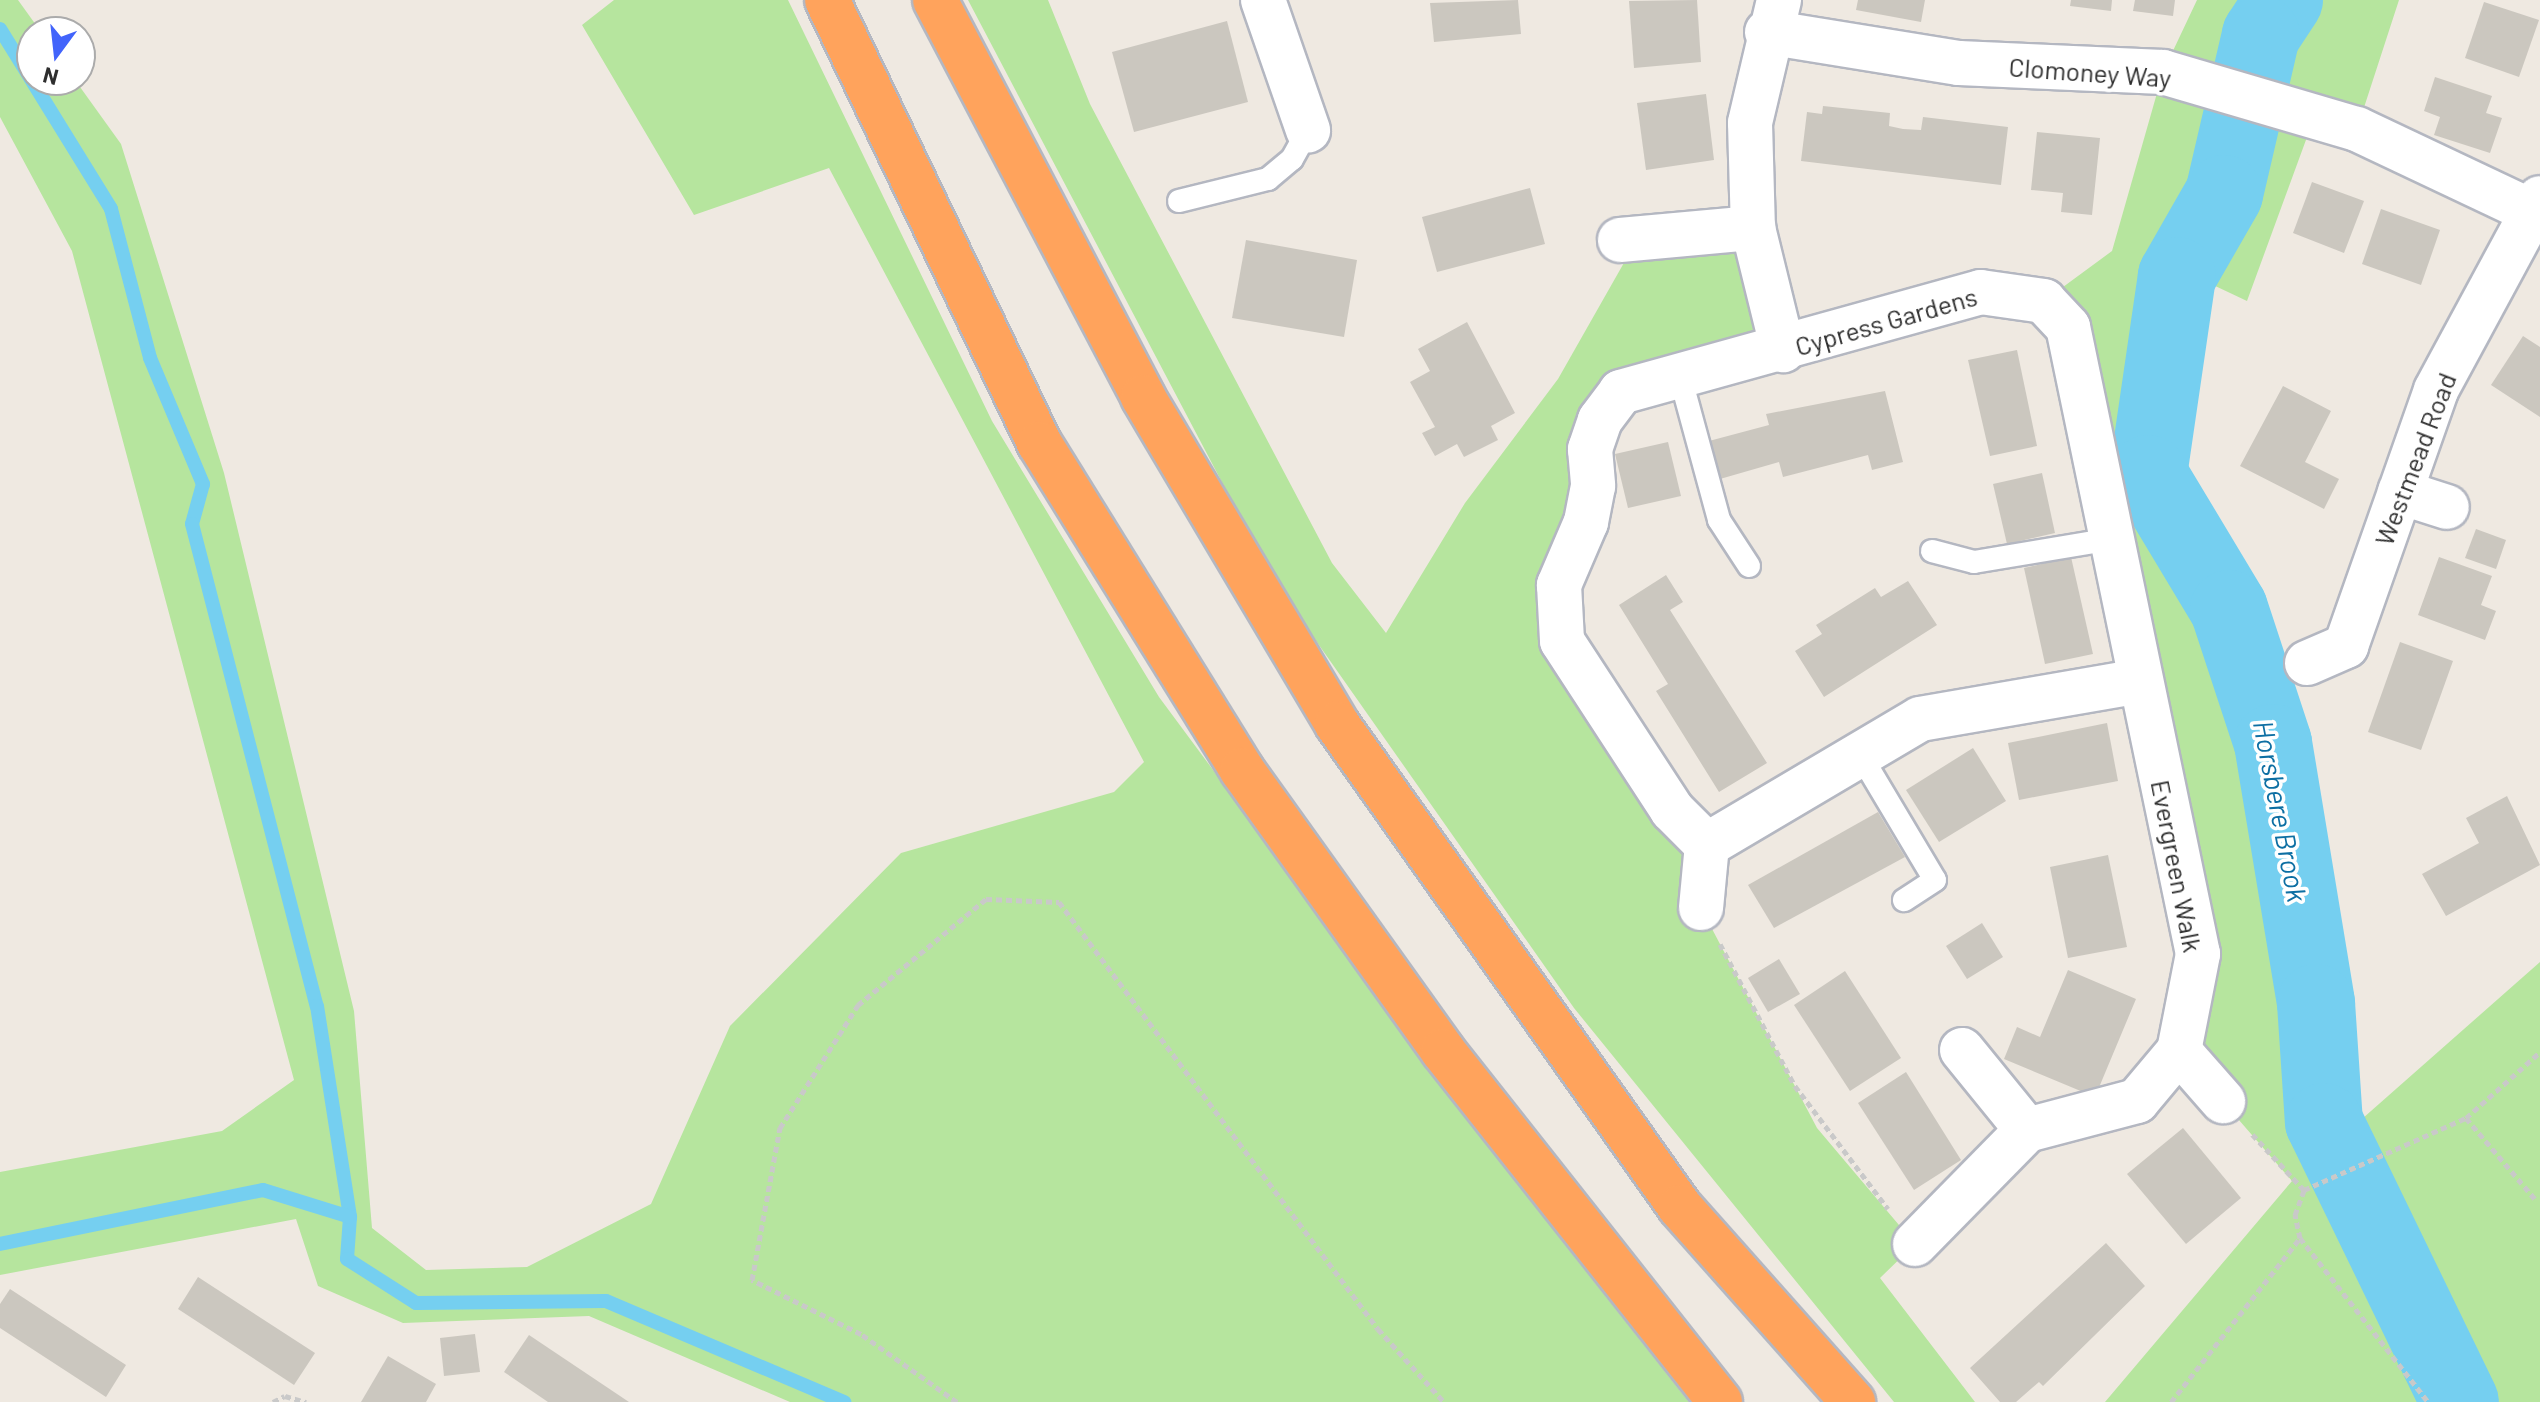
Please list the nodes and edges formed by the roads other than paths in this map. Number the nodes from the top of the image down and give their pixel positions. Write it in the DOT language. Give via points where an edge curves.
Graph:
graph roads {
  1 [pos="827,0"];
  2 [pos="935,0"];
  3 [pos="1263,0"];
  4 [pos="1773,16"];
  5 [pos="1308,130"];
  6 [pos="1179,201"];
  7 [pos="2538,206"];
  8 [pos="1753,228"];
  9 [pos="1617,236"];
  10 [pos="1783,350"];
  11 [pos="1680,376"];
  12 [pos="2400,492"];
  13 [pos="2447,507"];
  14 [pos="2111,539"];
  15 [pos="1932,551"];
  16 [pos="1749,566"];
  17 [pos="2307,663"];
  18 [pos="2139,681"];
  19 [pos="1861,756"];
  20 [pos="1707,845"];
  21 [pos="1904,900"];
  22 [pos="1701,908"];
  23 [pos="1962,1050"];
  24 [pos="2179,1051"];
  25 [pos="2223,1101"];
  26 [pos="2027,1130"];
  27 [pos="1915,1244"];
  28 [pos="1720,1402"];
  29 [pos="1853,1402"];
  1 -- 28 [label="highway" via="1040,444 1242,770 1443,1051"];
  2 -- 29 [label="highway" via="1143,397 1337,724 1680,1207"];
  3 -- 5 [label="street" via="1313,85"];
  4 -- 7 [label="street, Clomoney Way" via="1959,63 2163,72 2357,129"];
  4 -- 8 [label="street" via="1750,123"];
  5 -- 6 [label="lane" via="1292,159 1268,179"];
  7 -- 12 [label="street, Westmead Road" via="2436,390"];
  8 -- 9 [label="street"];
  8 -- 10 [label="street"];
  10 -- 11 [label="street, Cypress Gardens"];
  10 -- 14 [label="street, Cypress Gardens" via="1981,292 2044,301 2068,327"];
  11 -- 16 [label="lane" via="1714,507"];
  11 -- 20 [label="street, Cypress Gardens" via="1621,392 1600,420 1590,449 1586,522 1559,585 1556,613 1570,654 1672,810"];
  12 -- 13 [label="street"];
  12 -- 17 [label="street, Westmead Road" via="2346,646"];
  14 -- 15 [label="lane" via="1974,562"];
  14 -- 18 [label="street, Cypress Gardens"];
  18 -- 19 [label="street" via="1920,719"];
  18 -- 24 [label="street, Evergreen Walk" via="2198,954"];
  19 -- 20 [label="street"];
  19 -- 21 [label="lane" via="1935,880"];
  20 -- 22 [label="street"];
  23 -- 26 [label="street"];
  24 -- 25 [label="street"];
  24 -- 26 [label="street, Evergreen Walk" via="2137,1101"];
  26 -- 27 [label="street"];
}
